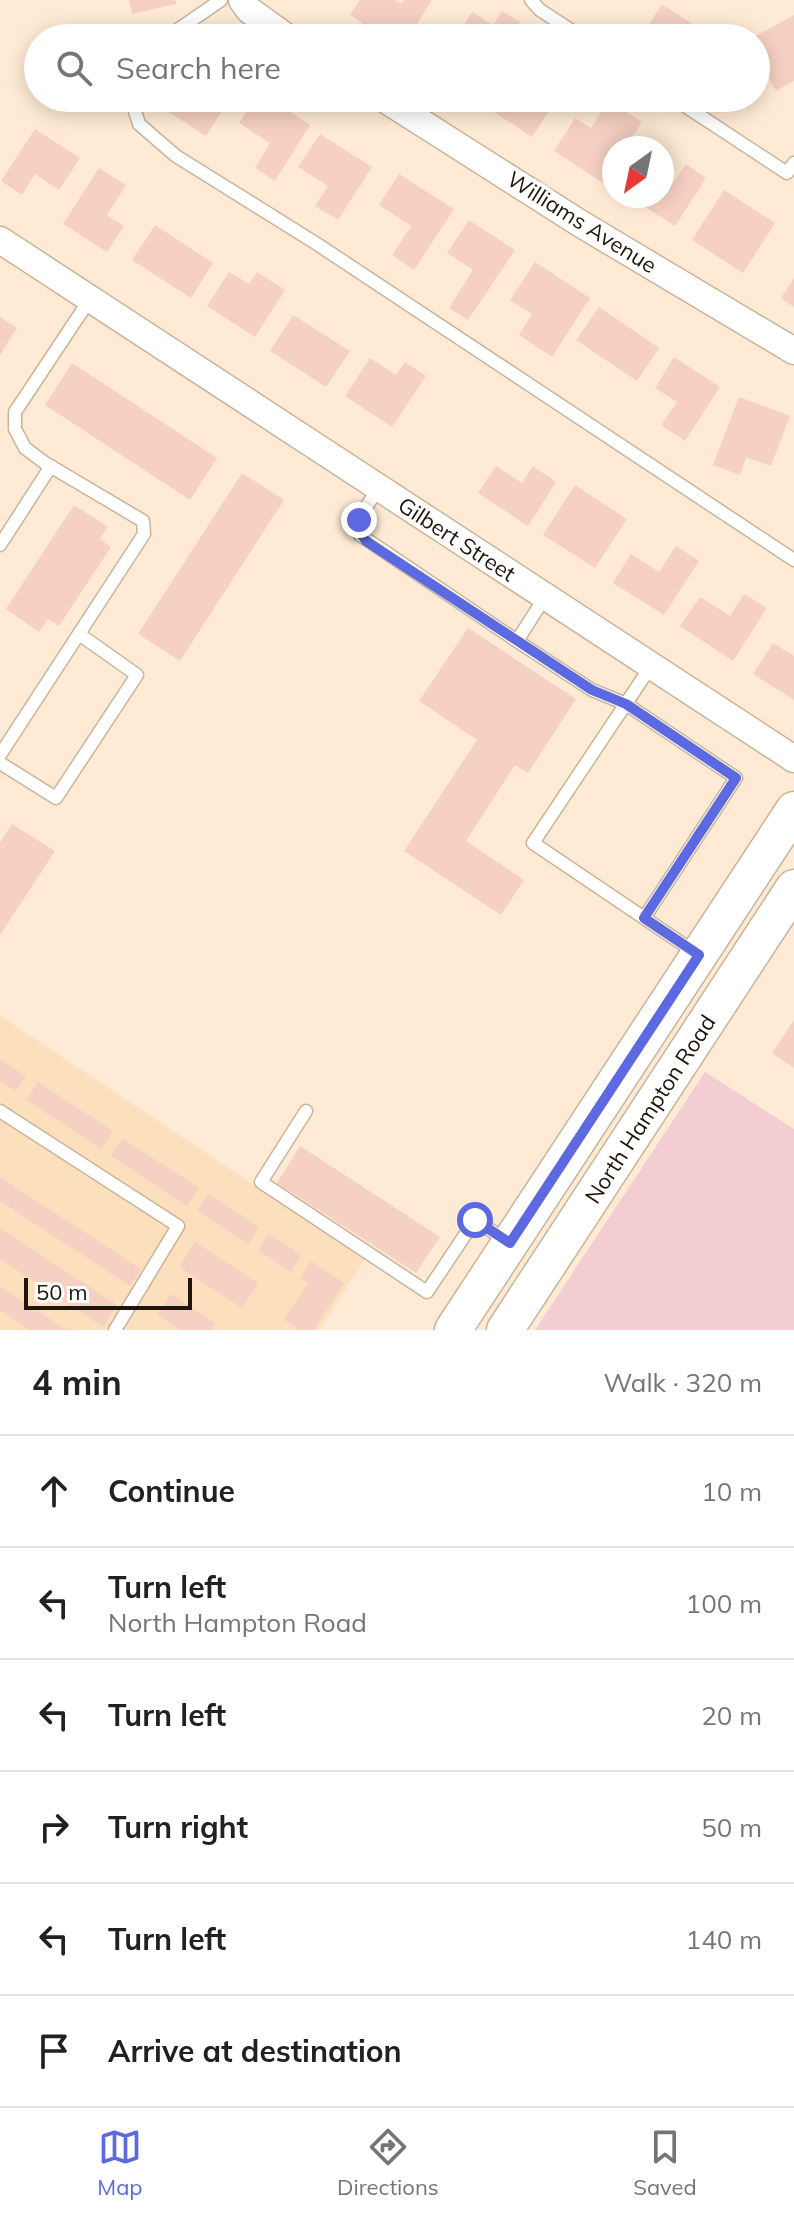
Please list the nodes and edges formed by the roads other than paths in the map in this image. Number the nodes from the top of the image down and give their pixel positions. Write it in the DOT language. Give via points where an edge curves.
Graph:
graph roads {
  1 [pos="221,0"];
  2 [pos="242,0"];
  3 [pos="531,0"];
  4 [pos="186,24"];
  5 [pos="268,24"];
  6 [pos="562,24"];
  7 [pos="135,112"];
  8 [pos="405,112"];
  9 [pos="694,112"];
  10 [pos="794,163"];
  11 [pos="0,240"];
  12 [pos="90,299"];
  13 [pos="788,348"];
  14 [pos="51,466"];
  15 [pos="379,488"];
  16 [pos="0,545"];
  17 [pos="794,560"];
  18 [pos="545,597"];
  19 [pos="79,634"];
  20 [pos="517,641"];
  21 [pos="651,666"];
  22 [pos="626,704"];
  23 [pos="0,755"];
  24 [pos="794,759"];
  25 [pos="0,763"];
  26 [pos="794,810"];
  27 [pos="794,888"];
  28 [pos="644,918"];
  29 [pos="699,955"];
  30 [pos="0,1111"];
  31 [pos="306,1111"];
  32 [pos="510,1243"];
  33 [pos="115,1330"];
  34 [pos="453,1330"];
  35 [pos="505,1330"];
  1 -- 4 [label="lane"];
  2 -- 5 [label="street"];
  3 -- 6 [label="lane"];
  7 -- 17 [label="lane" via="139,124 176,156"];
  8 -- 13 [label="street, Williams Avenue"];
  9 -- 10 [label="lane" via="787,173"];
  11 -- 12 [label="street, Gilbert Street"];
  12 -- 14 [label="lane" via="13,419 25,448"];
  12 -- 15 [label="street, Gilbert Street"];
  14 -- 16 [label="lane"];
  14 -- 19 [label="lane" via="145,527"];
  15 -- 18 [label="street, Gilbert Street"];
  15 -- 20 [label="lane" via="357,528 366,541"];
  18 -- 20 [label="lane"];
  18 -- 21 [label="street, Gilbert Street"];
  19 -- 23 [label="lane"];
  19 -- 25 [label="lane" via="137,675 56,798"];
  20 -- 22 [label="lane" via="592,690"];
  21 -- 22 [label="lane"];
  21 -- 24 [label="street, Gilbert Street"];
  22 -- 28 [label="lane" via="736,778"];
  22 -- 28 [label="lane" via="533,843"];
  26 -- 29 [label="main road, North Hampton Road"];
  27 -- 35 [label="main road, North Hampton Road"];
  28 -- 29 [label="lane"];
  29 -- 32 [label="main road, North Hampton Road"];
  30 -- 33 [label="lane" via="178,1226"];
  31 -- 32 [label="lane" via="261,1182 427,1292 475,1220"];
  32 -- 34 [label="main road, North Hampton Road"];
}
